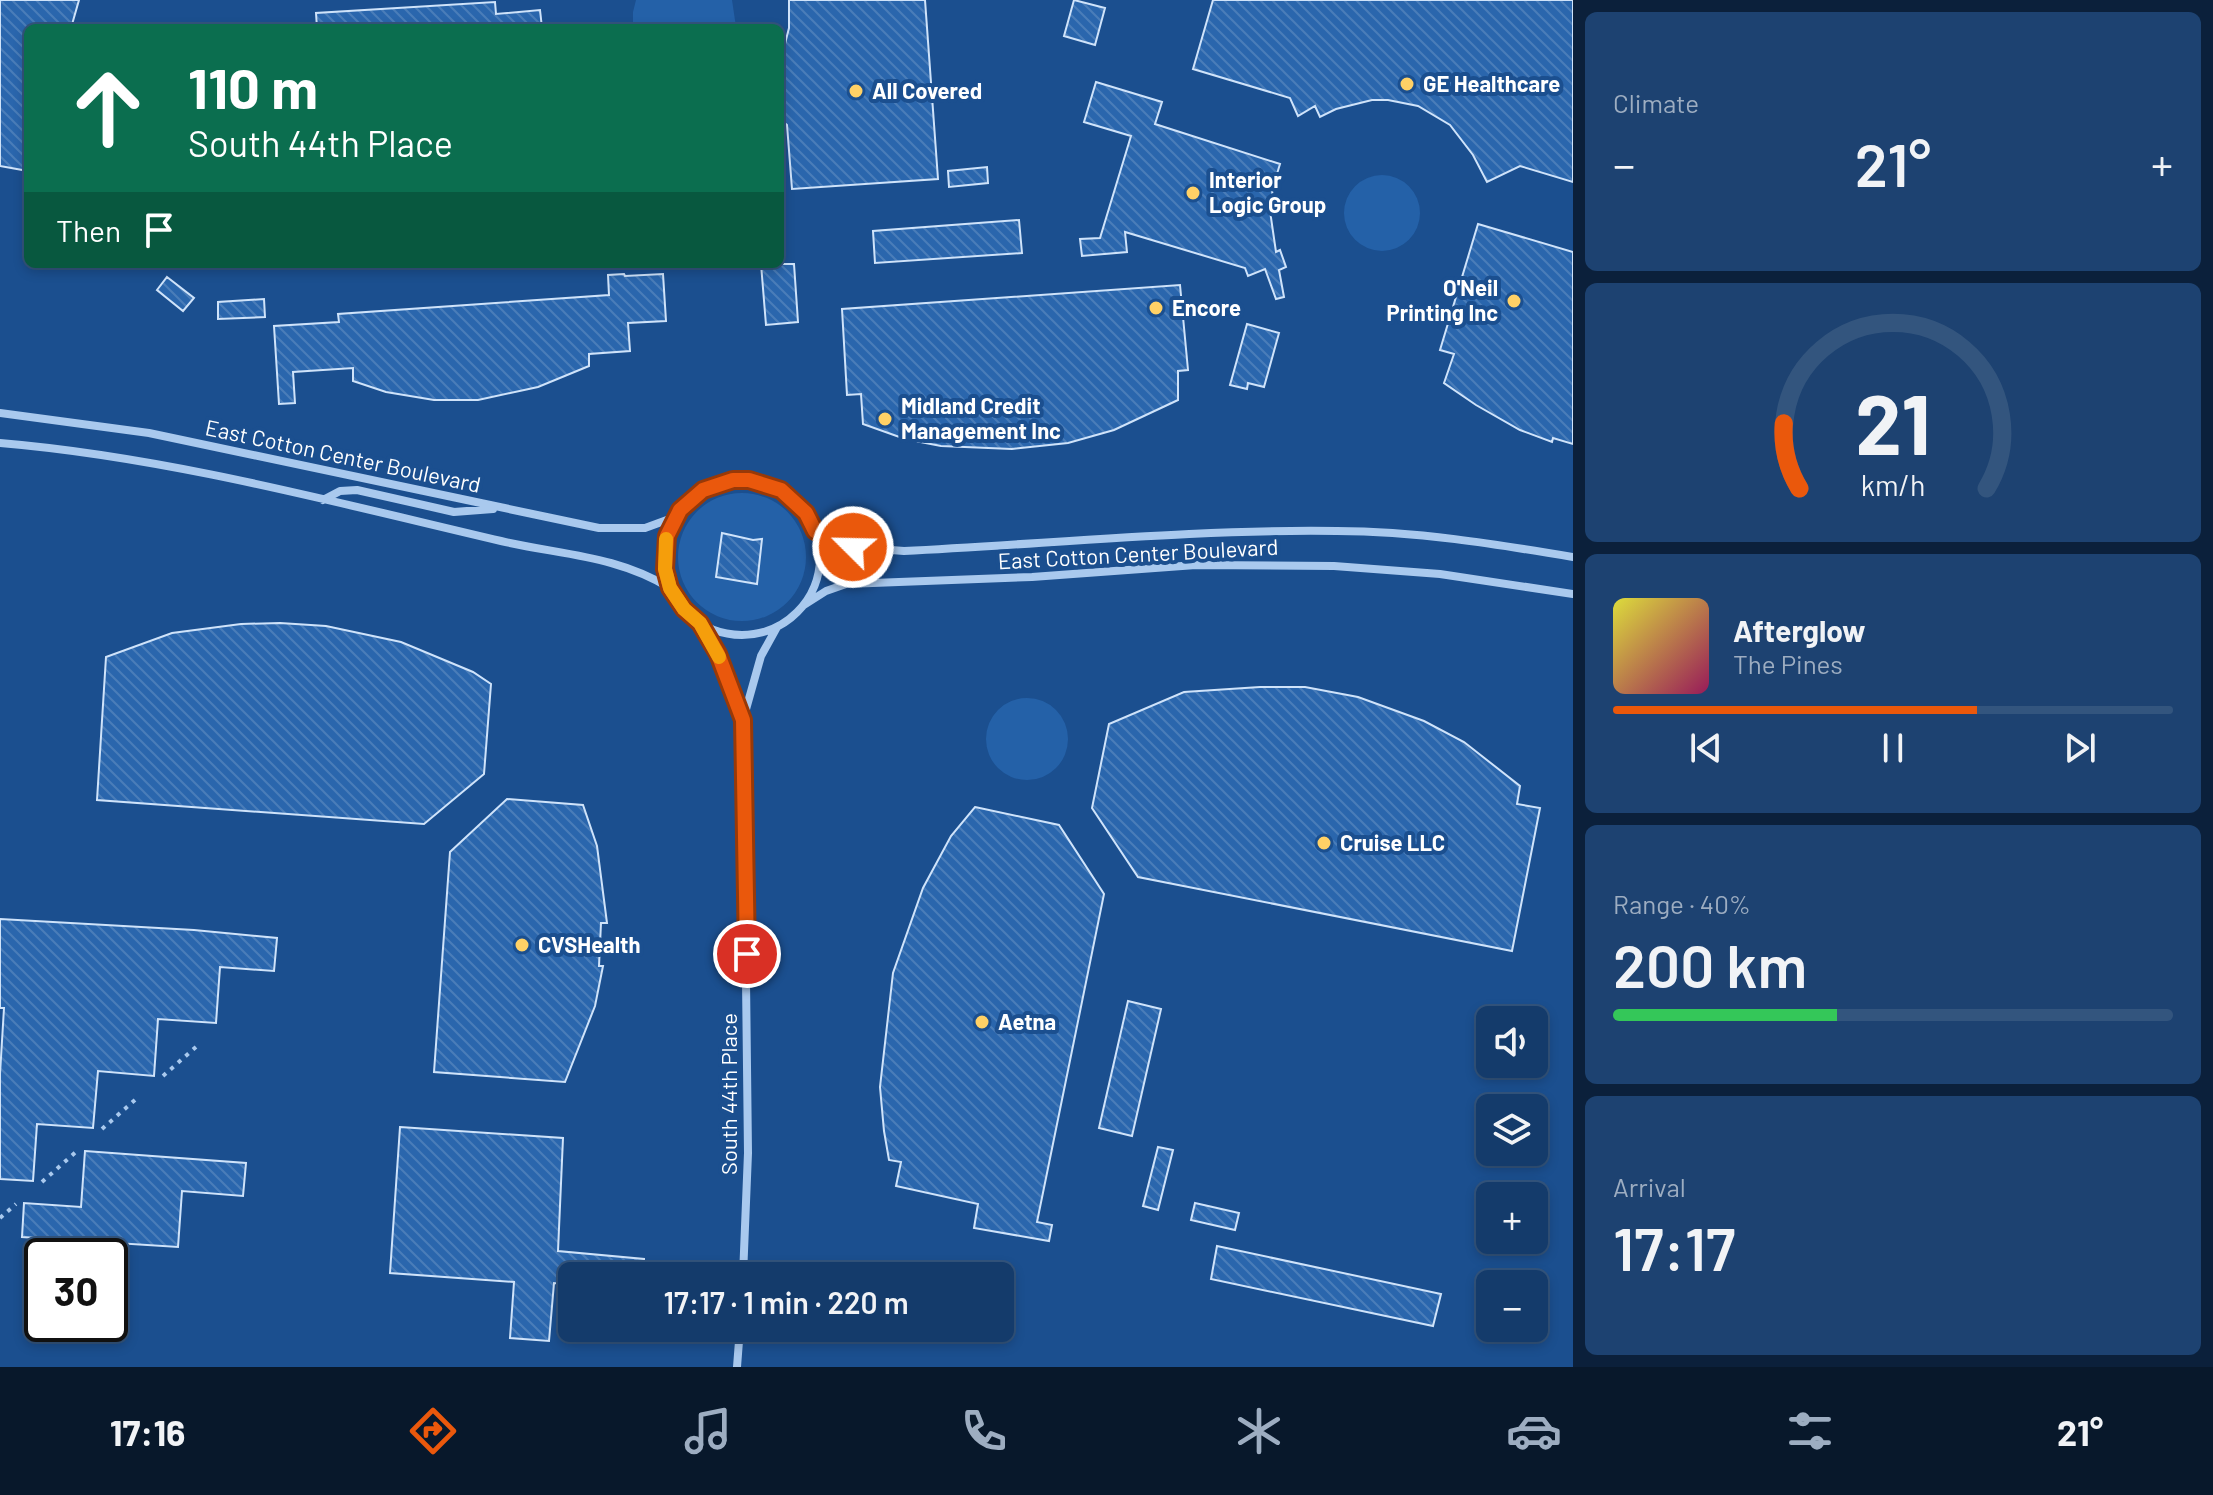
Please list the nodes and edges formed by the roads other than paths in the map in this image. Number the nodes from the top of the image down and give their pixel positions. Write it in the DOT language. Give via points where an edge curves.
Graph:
graph roads {
  1 [pos="0,413"];
  2 [pos="0,443"];
  3 [pos="323,500"];
  4 [pos="502,508"];
  5 [pos="675,517"];
  6 [pos="815,531"];
  7 [pos="1573,557"];
  8 [pos="670,588"];
  9 [pos="1573,594"];
  10 [pos="804,605"];
  11 [pos="700,623"];
  12 [pos="777,627"];
  13 [pos="743,720"];
  14 [pos="743,1262"];
  15 [pos="739,1342"];
  16 [pos="737,1367"];
  1 -- 4 [label="street, East Cotton Center Boulevard" via="149,433"];
  2 -- 3 [label="street" via="144,462"];
  3 -- 4 [label="street" via="357,490 454,512"];
  3 -- 8 [label="street" via="618,563"];
  4 -- 5 [label="street, East Cotton Center Boulevard" via="618,530 658,526"];
  5 -- 6 [label="street, East Cotton Center Boulevard" via="703,490 749,480 793,498"];
  5 -- 8 [label="street" via="664,550"];
  6 -- 7 [label="street, East Cotton Center Boulevard" via="853,547 904,551 1339,530"];
  6 -- 10 [label="street, East Cotton Center Boulevard" via="819,568"];
  8 -- 11 [label="street"];
  9 -- 10 [label="street, East Cotton Center Boulevard" via="1440,574 1233,565 846,584"];
  10 -- 12 [label="street, East Cotton Center Boulevard"];
  11 -- 12 [label="street, East Cotton Center Boulevard" via="742,635"];
  11 -- 13 [label="street, South 44th Place"];
  12 -- 13 [label="street, South 44th Place" via="760,660"];
  13 -- 14 [label="street, South 44th Place" via="748,1122"];
  15 -- 16 [label="street"];
}
